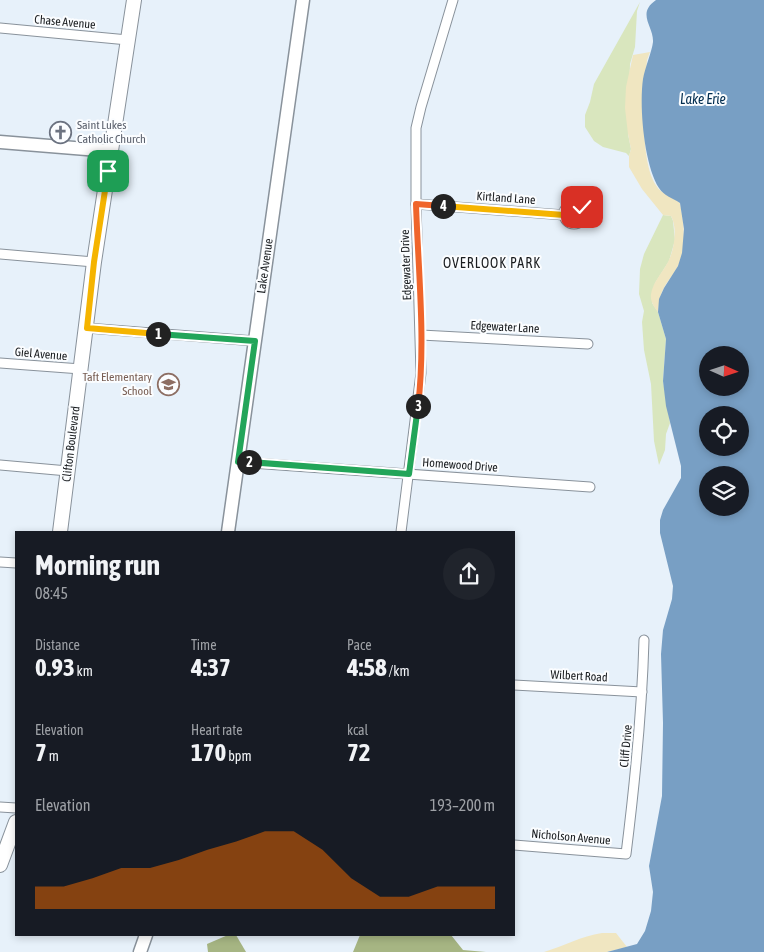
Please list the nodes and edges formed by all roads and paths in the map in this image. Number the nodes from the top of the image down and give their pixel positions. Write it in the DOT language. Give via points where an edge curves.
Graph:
graph roads {
  1 [pos="134,0"];
  2 [pos="303,0"];
  3 [pos="453,0"];
  4 [pos="0,28"];
  5 [pos="128,40"];
  6 [pos="0,142"];
  7 [pos="111,151"];
  8 [pos="416,204"];
  9 [pos="564,215"];
  10 [pos="0,254"];
  11 [pos="94,262"];
  12 [pos="87,328"];
  13 [pos="421,335"];
  14 [pos="255,341"];
  15 [pos="588,344"];
  16 [pos="0,363"];
  17 [pos="81,369"];
  18 [pos="238,462"];
  19 [pos="0,465"];
  20 [pos="68,471"];
  21 [pos="409,474"];
  22 [pos="590,487"];
  23 [pos="60,531"];
  24 [pos="228,531"];
  25 [pos="401,531"];
  26 [pos="0,562"];
  27 [pos="15,563"];
  28 [pos="644,640"];
  29 [pos="515,685"];
  30 [pos="642,692"];
  31 [pos="0,807"];
  32 [pos="15,808"];
  33 [pos="15,825"];
  34 [pos="515,845"];
  35 [pos="626,854"];
  36 [pos="0,865"];
  37 [pos="146,936"];
  38 [pos="140,952"];
  1 -- 5 [label="main road, Clifton Boulevard"];
  2 -- 14 [label="street, Lake Avenue"];
  3 -- 8 [label="street, Edgewater Drive" via="416,128"];
  4 -- 5 [label="street, Chase Avenue"];
  5 -- 7 [label="main road, Clifton Boulevard"];
  6 -- 7 [label="street"];
  7 -- 11 [label="main road, Clifton Boulevard"];
  8 -- 9 [label="street, Kirtland Lane"];
  8 -- 13 [label="street, Edgewater Drive"];
  10 -- 11 [label="street"];
  11 -- 12 [label="main road, Clifton Boulevard"];
  12 -- 14 [label="street"];
  12 -- 17 [label="main road, Clifton Boulevard"];
  13 -- 15 [label="street, Edgewater Lane"];
  13 -- 21 [label="street, Edgewater Drive" via="420,387"];
  14 -- 18 [label="street, Lake Avenue"];
  16 -- 17 [label="street, Giel Avenue"];
  17 -- 20 [label="main road, Clifton Boulevard"];
  18 -- 21 [label="street, Homewood Drive"];
  18 -- 24 [label="street, Lake Avenue"];
  19 -- 20 [label="street"];
  20 -- 23 [label="main road, Clifton Boulevard"];
  21 -- 22 [label="street, Homewood Drive"];
  21 -- 25 [label="street, Edgewater Drive"];
  26 -- 27 [label="street"];
  28 -- 30 [label="street, Cliff Drive"];
  29 -- 30 [label="street, Wilbert Road"];
  30 -- 35 [label="street, Cliff Drive"];
  31 -- 32 [label="street"];
  33 -- 36 [label="main road"];
  34 -- 35 [label="street, Nicholson Avenue"];
  37 -- 38 [label="street"];
}
